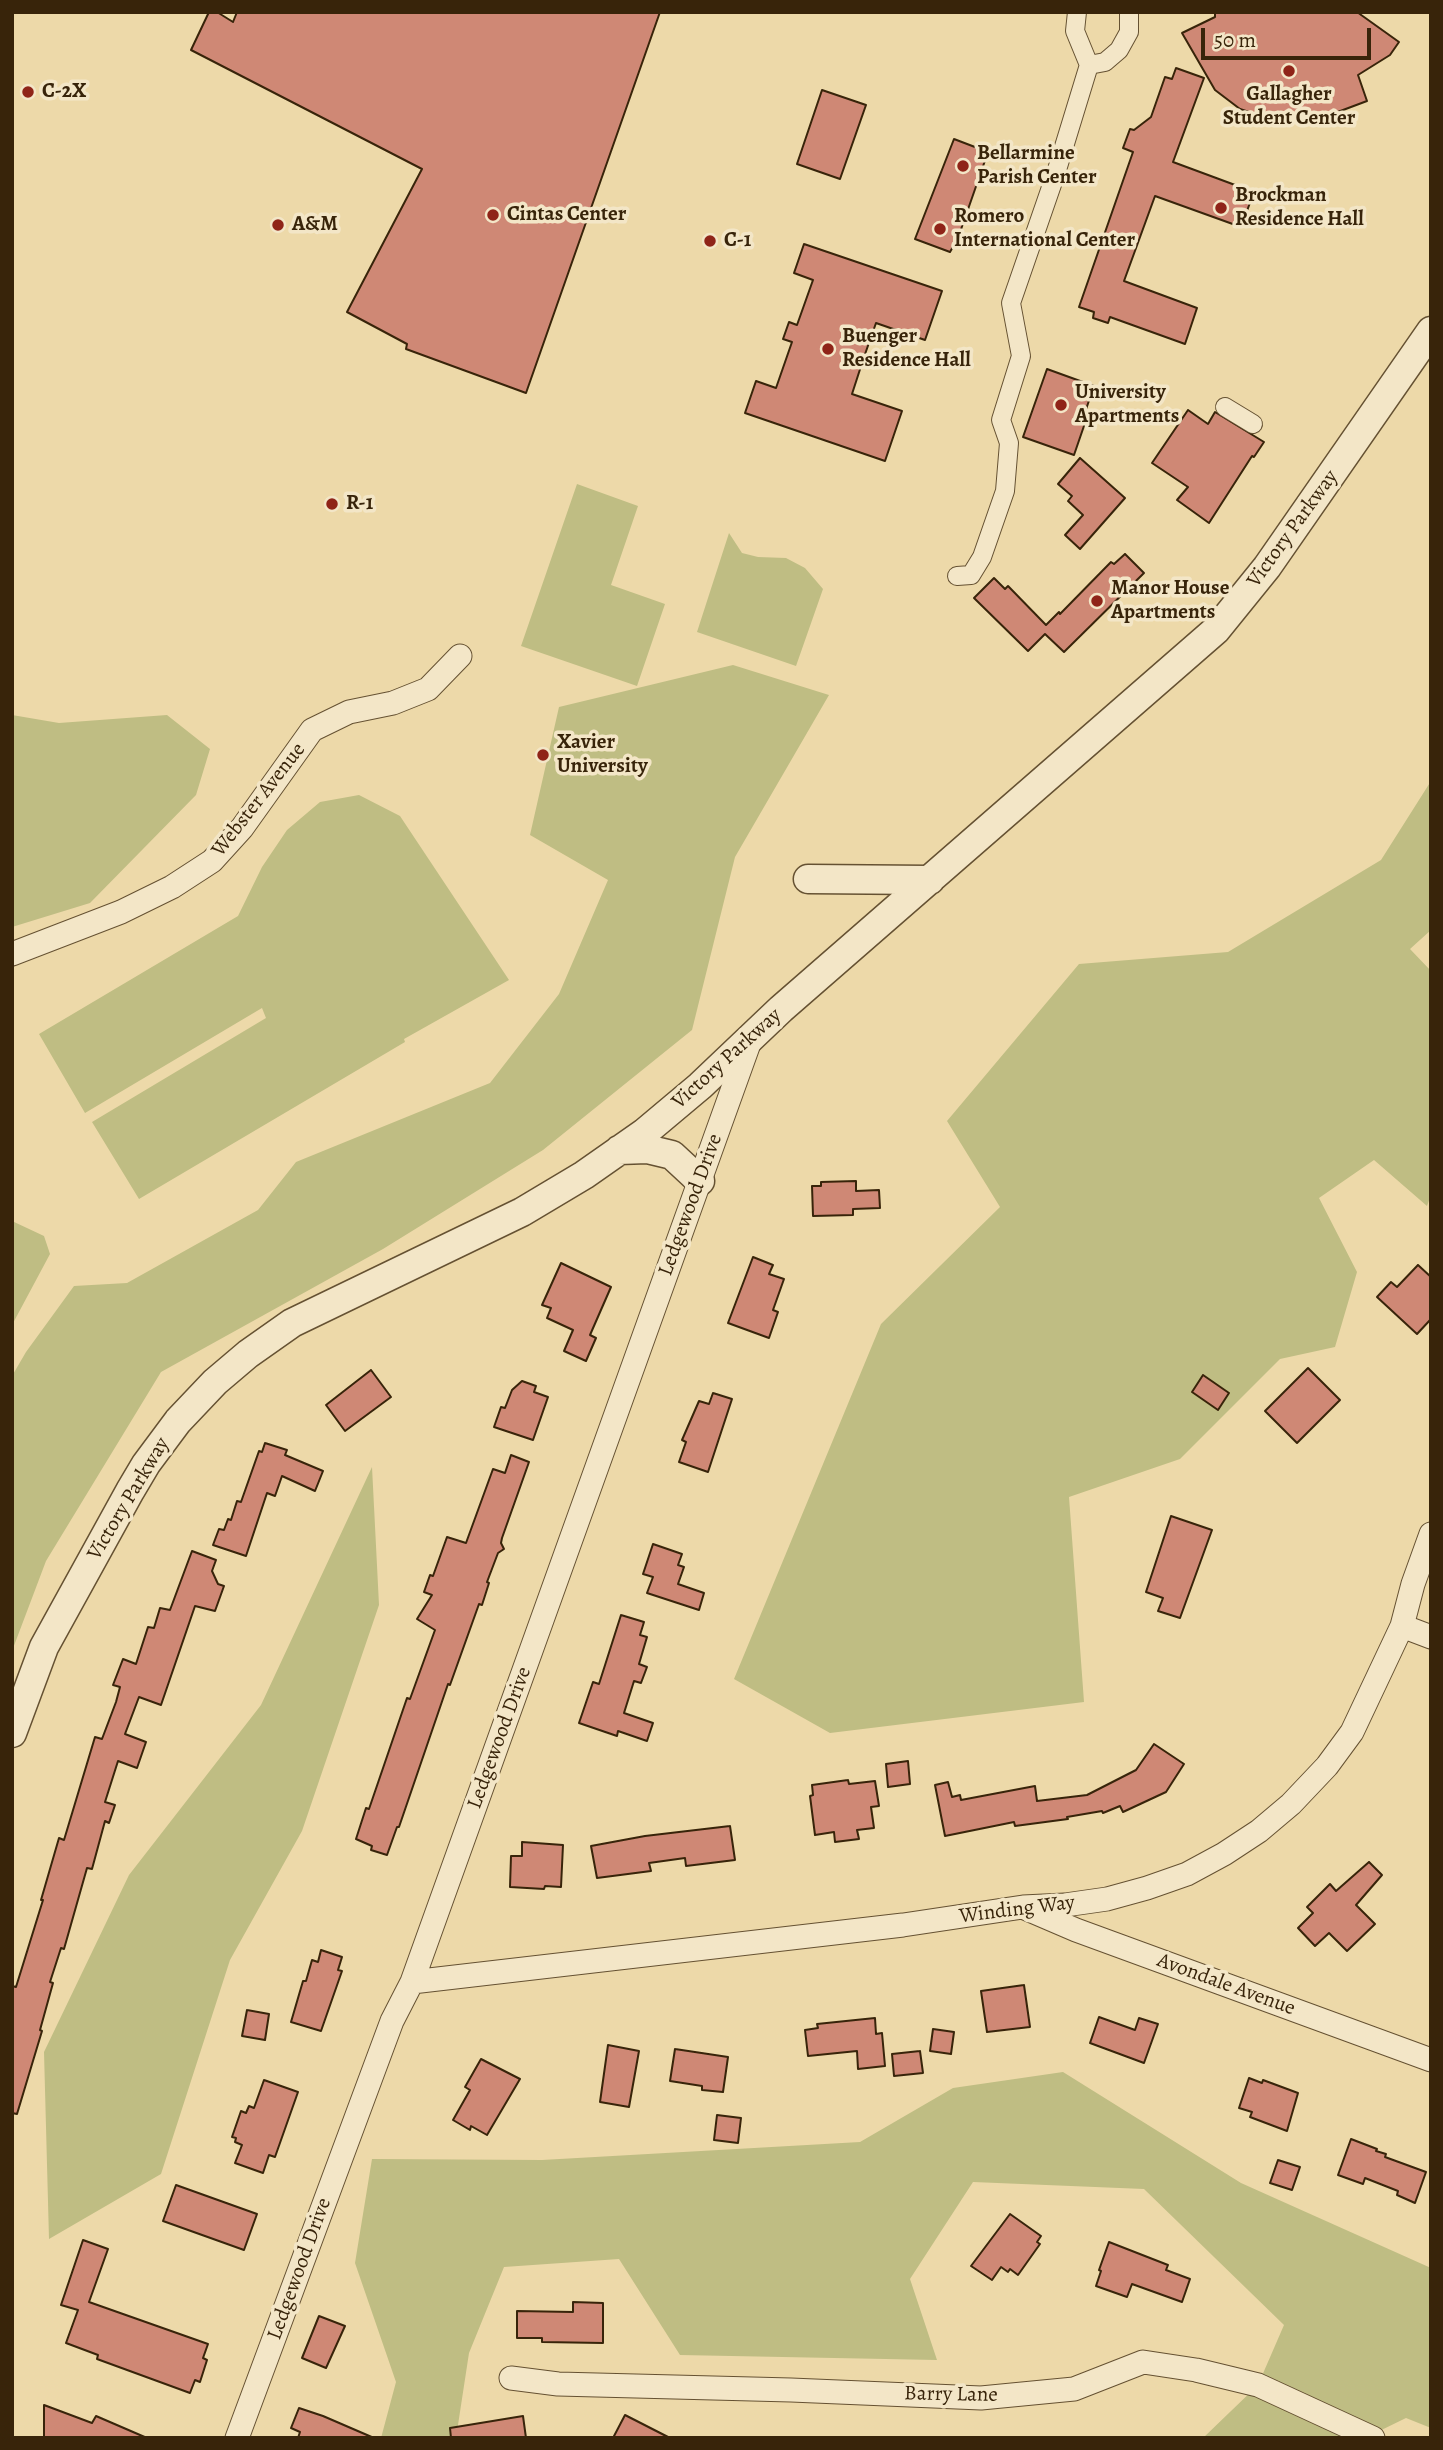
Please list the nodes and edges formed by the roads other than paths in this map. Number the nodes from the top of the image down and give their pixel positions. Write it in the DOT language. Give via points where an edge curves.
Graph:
graph roads {
  1 [pos="1077,12"];
  2 [pos="1129,12"];
  3 [pos="1089,65"];
  4 [pos="1431,331"];
  5 [pos="1225,407"];
  6 [pos="1253,424"];
  7 [pos="957,576"];
  8 [pos="460,656"];
  9 [pos="808,879"];
  10 [pos="930,880"];
  11 [pos="12,954"];
  12 [pos="752,1035"];
  13 [pos="619,1150"];
  14 [pos="700,1181"];
  15 [pos="1431,1534"];
  16 [pos="1402,1626"];
  17 [pos="1431,1637"];
  18 [pos="12,1733"];
  19 [pos="1023,1907"];
  20 [pos="412,1982"];
  21 [pos="1431,2060"];
  22 [pos="512,2378"];
  23 [pos="237,2438"];
  24 [pos="1373,2438"];
  1 -- 3 [label="street" via="1075,31"];
  2 -- 3 [label="street" via="1129,32 1119,50 1105,62"];
  3 -- 7 [label="street" via="1011,303 1021,356 1002,420 1009,443 1005,491 982,557 971,575"];
  4 -- 10 [label="street, Victory Parkway" via="1290,534 1216,630"];
  5 -- 6 [label="street"];
  8 -- 11 [label="street, Webster Avenue" via="428,689 393,703 349,712 312,730 242,828 212,861 121,912"];
  9 -- 10 [label="street"];
  10 -- 12 [label="street, Victory Parkway"];
  12 -- 13 [label="street, Victory Parkway" via="700,1086"];
  12 -- 14 [label="street, Ledgewood Drive"];
  13 -- 14 [label="street" via="648,1149 672,1155"];
  13 -- 18 [label="street, Victory Parkway" via="522,1212 292,1323 215,1382 178,1420 130,1491 44,1647"];
  14 -- 20 [label="street, Ledgewood Drive"];
  15 -- 16 [label="street, Winding Way"];
  16 -- 17 [label="street"];
  16 -- 19 [label="street, Winding Way" via="1352,1732 1292,1804 1259,1831 1186,1874 1147,1888 1107,1899"];
  19 -- 20 [label="street, Winding Way"];
  19 -- 21 [label="street, Avondale Avenue"];
  20 -- 23 [label="street, Ledgewood Drive" via="392,2021"];
  22 -- 24 [label="street, Barry Lane" via="558,2384 981,2398 1073,2389 1143,2362 1258,2385"];
}
